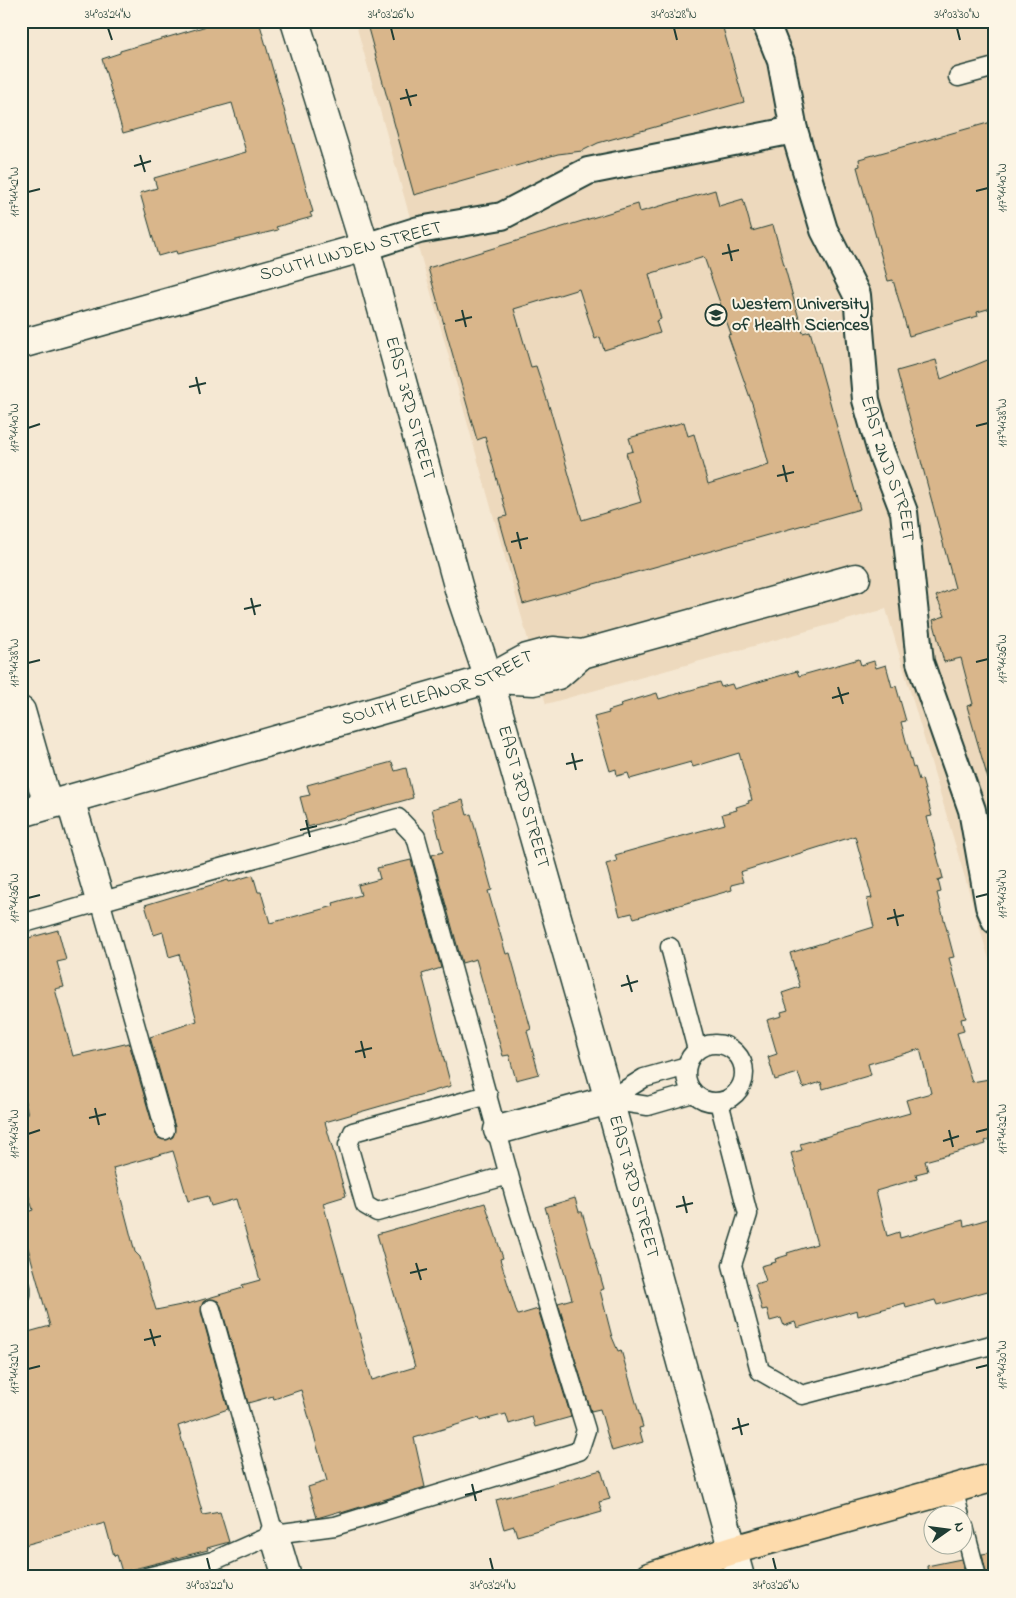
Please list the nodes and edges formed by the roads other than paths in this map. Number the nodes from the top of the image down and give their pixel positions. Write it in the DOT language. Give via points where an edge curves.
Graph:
graph roads {
  1 [pos="295,21"];
  2 [pos="765,21"];
  3 [pos="995,67"];
  4 [pos="958,78"];
  5 [pos="794,130"];
  6 [pos="365,247"];
  7 [pos="21,344"];
  8 [pos="856,578"];
  9 [pos="489,679"];
  10 [pos="21,711"];
  11 [pos="59,802"];
  12 [pos="21,813"];
  13 [pos="100,900"];
  14 [pos="995,920"];
  15 [pos="21,924"];
  16 [pos="670,947"];
  17 [pos="697,1050"];
  18 [pos="687,1066"];
  19 [pos="693,1093"];
  20 [pos="488,1094"];
  21 [pos="608,1100"];
  22 [pos="719,1102"];
  23 [pos="165,1130"];
  24 [pos="498,1130"];
  25 [pos="509,1175"];
  26 [pos="21,1287"];
  27 [pos="21,1295"];
  28 [pos="211,1309"];
  29 [pos="995,1344"];
  30 [pos="995,1477"];
  31 [pos="953,1488"];
  32 [pos="958,1506"];
  33 [pos="274,1534"];
  34 [pos="733,1550"];
  35 [pos="972,1556"];
  36 [pos="147,1577"];
  37 [pos="287,1577"];
  38 [pos="649,1577"];
  39 [pos="740,1577"];
  40 [pos="977,1577"];
  1 -- 6 [label="street, EAST 3RD STREET"];
  2 -- 5 [label="street, EAST 2ND STREET" via="781,61"];
  3 -- 4 [label="lane"];
  5 -- 6 [label="street, SOUTH LINDEN STREET" via="588,171 502,216 419,230"];
  5 -- 14 [label="street, EAST 2ND STREET" via="824,230 857,294 866,400 881,452 904,512 920,662 972,810 989,906"];
  6 -- 7 [label="street, SOUTH LINDEN STREET"];
  6 -- 9 [label="street, EAST 3RD STREET" via="460,593"];
  8 -- 9 [label="street, SOUTH ELEANOR STREET" via="582,654 558,675 534,681"];
  9 -- 11 [label="street, SOUTH ELEANOR STREET"];
  9 -- 21 [label="street, EAST 3RD STREET"];
  10 -- 11 [label="street"];
  11 -- 12 [label="street, SOUTH ELEANOR STREET"];
  11 -- 13 [label="street"];
  13 -- 15 [label="lane"];
  13 -- 20 [label="lane" via="398,818 416,837"];
  13 -- 23 [label="lane"];
  16 -- 17 [label="lane"];
  17 -- 18 [label="lane"];
  17 -- 22 [label="lane" via="706,1045 725,1046 734,1050 744,1067 742,1086 728,1100"];
  18 -- 19 [label="lane" via="688,1085"];
  18 -- 21 [label="lane" via="644,1078"];
  19 -- 21 [label="lane" via="648,1106"];
  19 -- 22 [label="lane" via="701,1099"];
  20 -- 24 [label="lane"];
  20 -- 25 [label="lane" via="354,1132 348,1145 365,1205 377,1212"];
  21 -- 24 [label="street"];
  21 -- 34 [label="street, EAST 3RD STREET"];
  22 -- 29 [label="lane" via="748,1214 732,1265 760,1371 802,1395"];
  24 -- 25 [label="lane"];
  25 -- 33 [label="lane" via="586,1430 579,1451 335,1526"];
  26 -- 27 [label="lane"];
  28 -- 33 [label="lane"];
  30 -- 31 [label="main road"];
  31 -- 32 [label="lane"];
  31 -- 34 [label="main road"];
  33 -- 36 [label="lane" via="213,1561"];
  33 -- 37 [label="street"];
  34 -- 38 [label="main road"];
  34 -- 39 [label="street, EAST 3RD STREET"];
  35 -- 40 [label="lane"];
}
